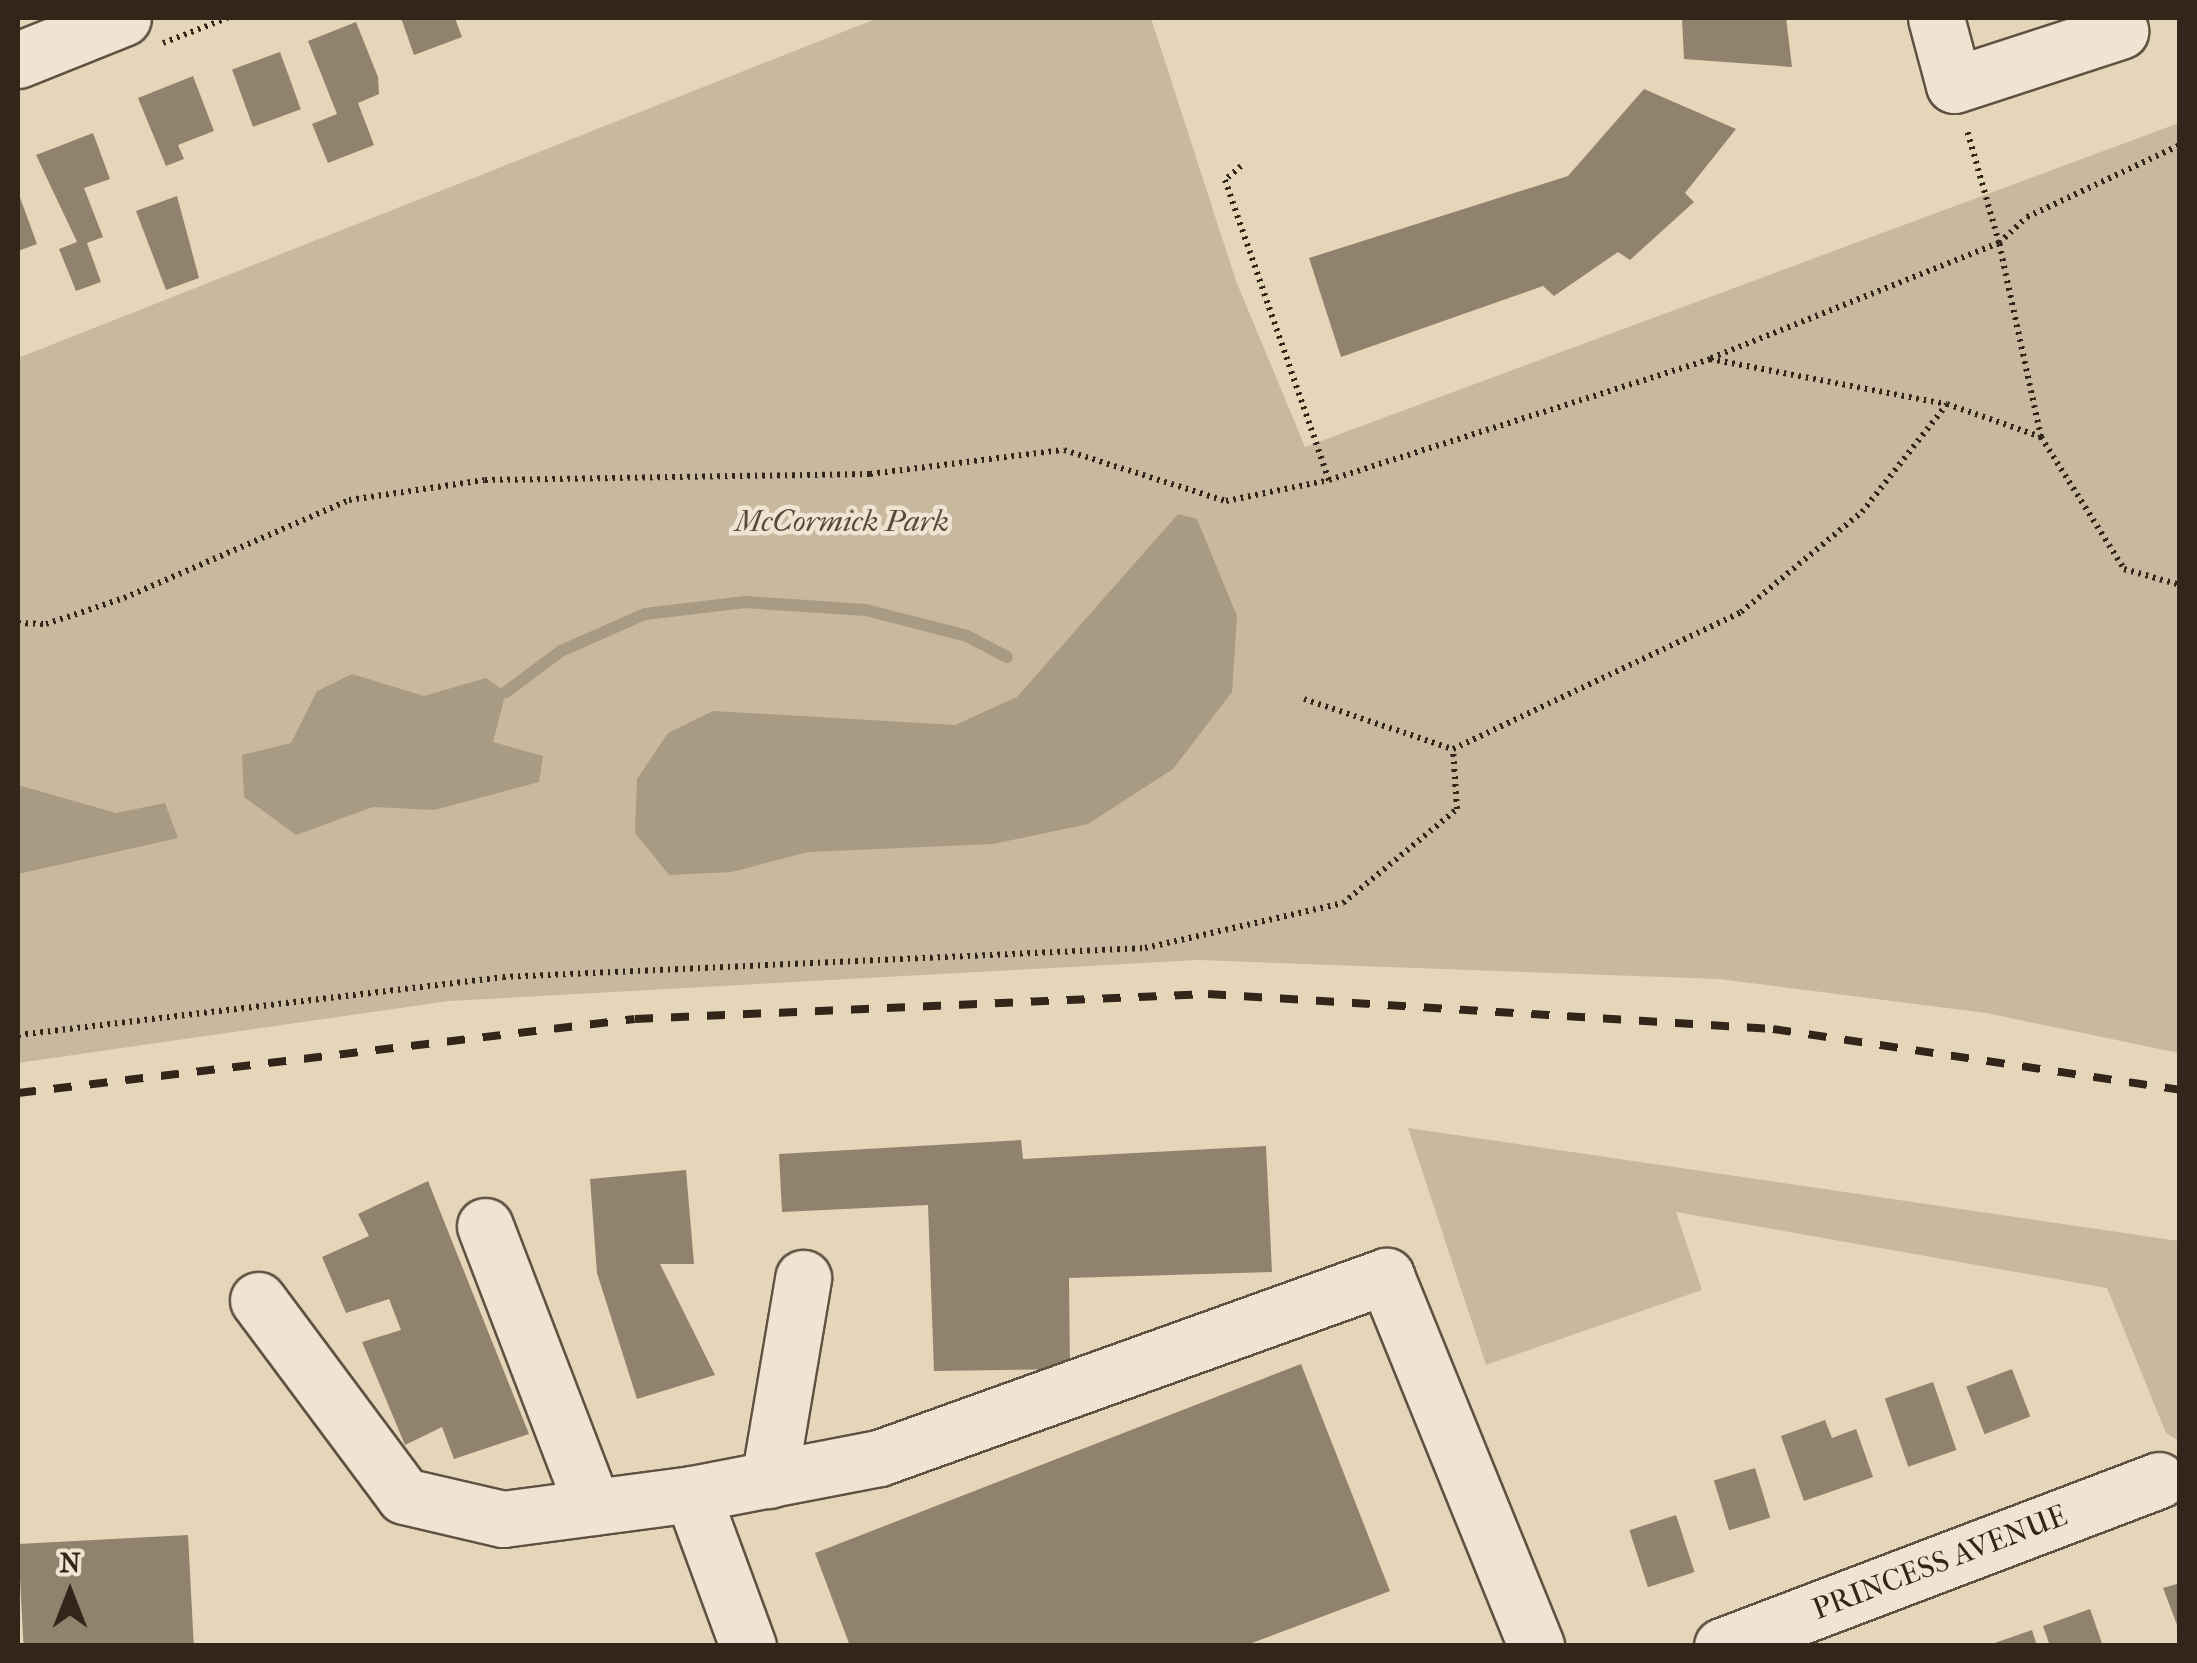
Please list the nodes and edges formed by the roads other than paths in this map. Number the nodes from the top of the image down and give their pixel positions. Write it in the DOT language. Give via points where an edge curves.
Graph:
graph roads {
  1 [pos="123,18"];
  2 [pos="1936,18"];
  3 [pos="2120,31"];
  4 [pos="18,60"];
  5 [pos="485,1226"];
  6 [pos="803,1278"];
  7 [pos="258,1300"];
  8 [pos="769,1480"];
  9 [pos="2159,1480"];
  10 [pos="692,1494"];
  11 [pos="593,1507"];
  12 [pos="748,1646"];
  13 [pos="1536,1646"];
  14 [pos="1722,1646"];
  1 -- 4 [label="street"];
  2 -- 3 [label="street" via="1954,85"];
  5 -- 11 [label="street"];
  6 -- 8 [label="street"];
  7 -- 11 [label="street" via="404,1496 503,1519"];
  8 -- 10 [label="street"];
  8 -- 13 [label="street" via="879,1458 1386,1276"];
  9 -- 14 [label="street, PRINCESS AVENUE"];
  10 -- 11 [label="street"];
  10 -- 12 [label="street"];
}
